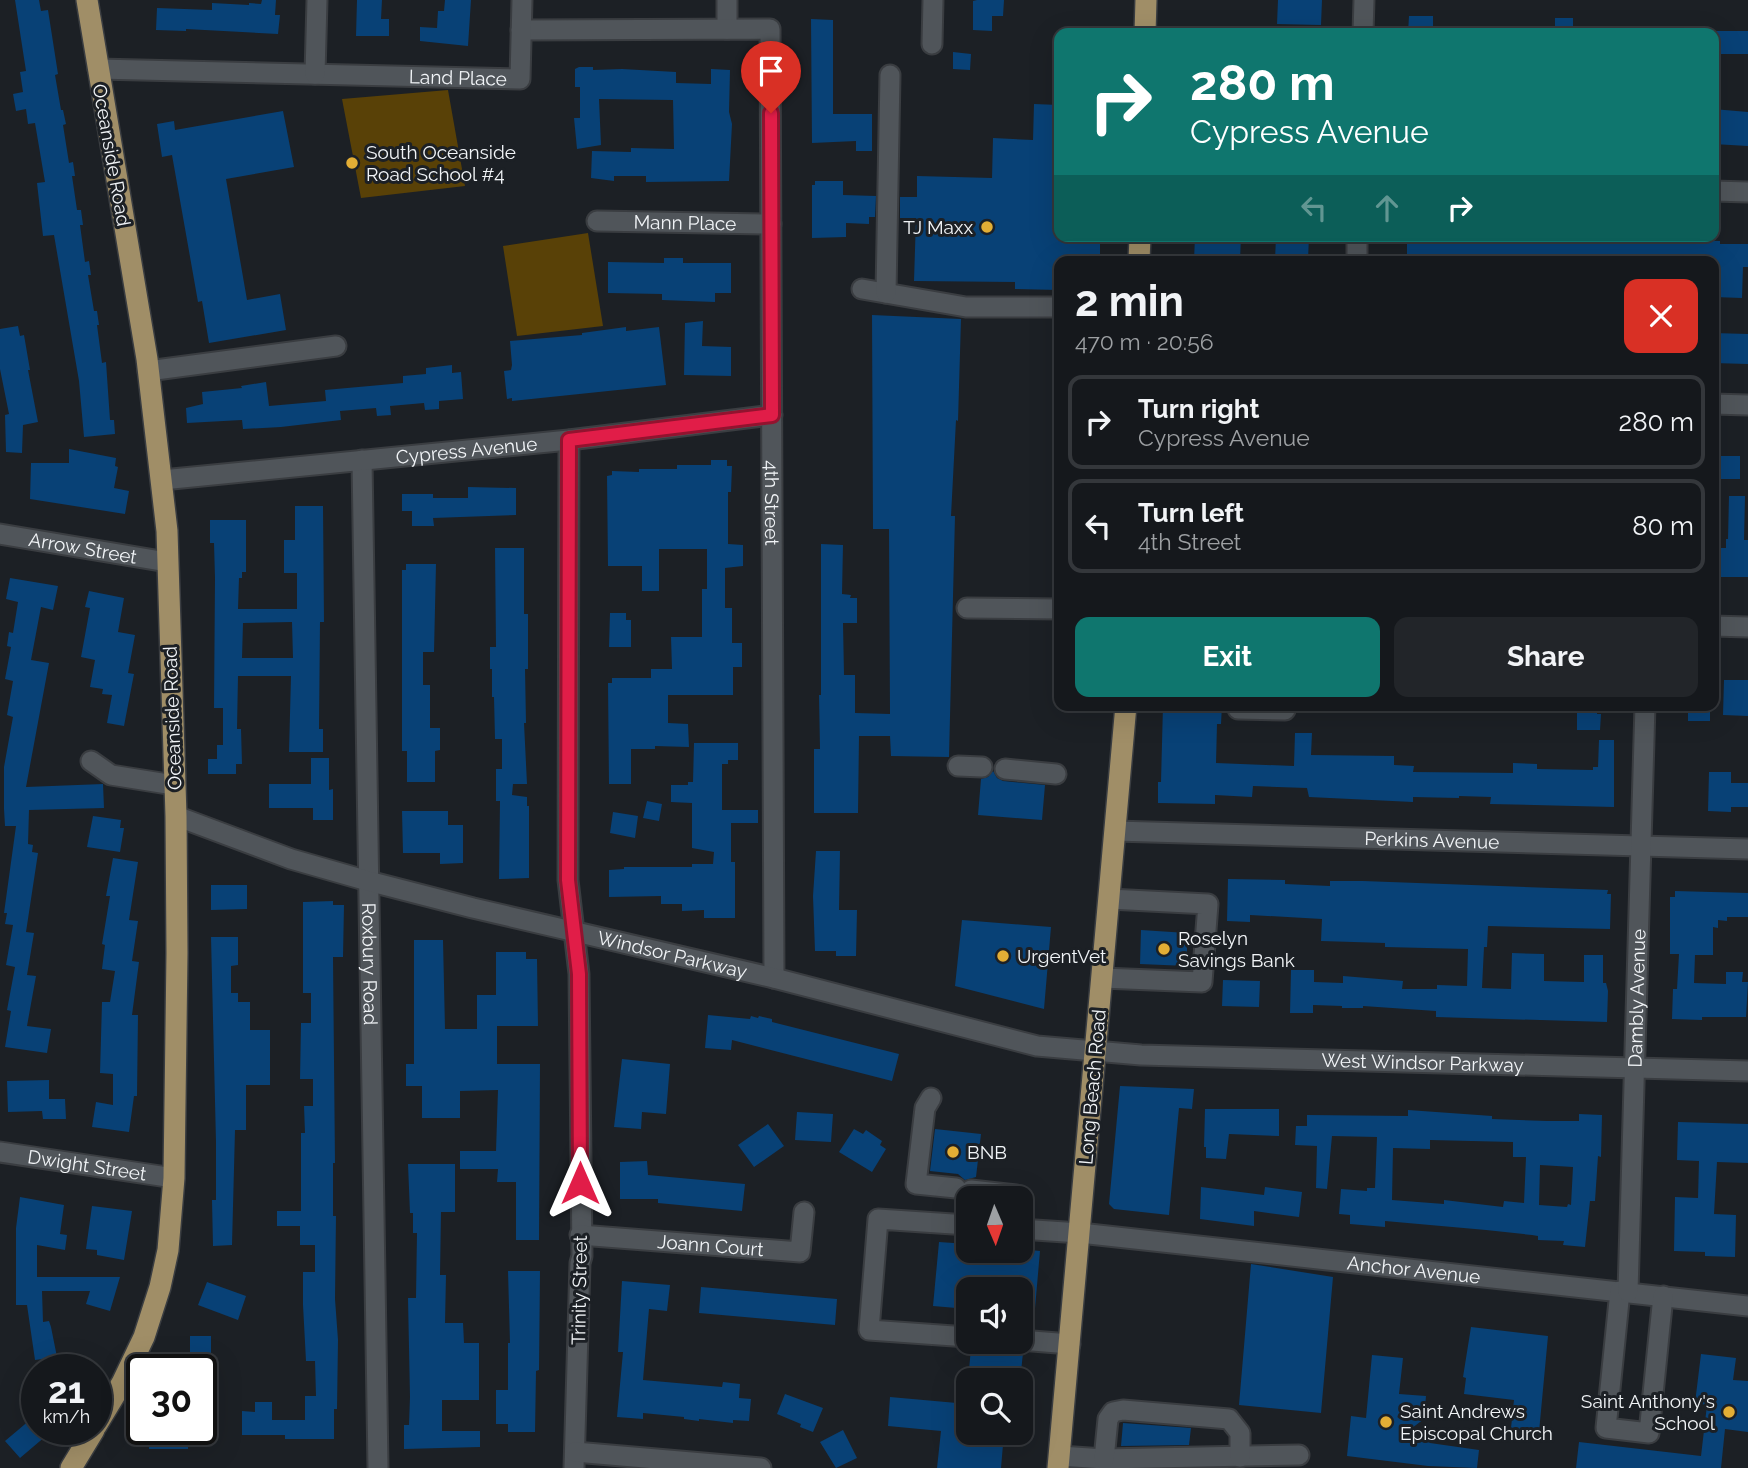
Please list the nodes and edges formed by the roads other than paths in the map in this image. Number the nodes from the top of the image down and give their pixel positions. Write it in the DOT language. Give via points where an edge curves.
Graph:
graph roads {
  1 [pos="87,0"];
  2 [pos="317,0"];
  3 [pos="522,0"];
  4 [pos="727,0"];
  5 [pos="933,0"];
  6 [pos="1146,0"];
  7 [pos="1364,0"];
  8 [pos="1145,28"];
  9 [pos="1363,28"];
  10 [pos="727,29"];
  11 [pos="521,30"];
  12 [pos="932,44"];
  13 [pos="98,69"];
  14 [pos="314,74"];
  15 [pos="890,75"];
  16 [pos="1719,191"];
  17 [pos="1748,192"];
  18 [pos="597,221"];
  19 [pos="771,224"];
  20 [pos="862,289"];
  21 [pos="886,293"];
  22 [pos="1054,307"];
  23 [pos="336,346"];
  24 [pos="148,371"];
  25 [pos="1719,404"];
  26 [pos="1748,405"];
  27 [pos="772,415"];
  28 [pos="569,440"];
  29 [pos="362,460"];
  30 [pos="162,480"];
  31 [pos="0,534"];
  32 [pos="167,562"];
  33 [pos="967,608"];
  34 [pos="1054,609"];
  35 [pos="1719,626"];
  36 [pos="1748,627"];
  37 [pos="1125,711"];
  38 [pos="1645,711"];
  39 [pos="90,761"];
  40 [pos="958,766"];
  41 [pos="982,767"];
  42 [pos="1006,769"];
  43 [pos="1056,774"];
  44 [pos="174,785"];
  45 [pos="176,816"];
  46 [pos="1115,831"];
  47 [pos="1641,846"];
  48 [pos="1748,849"];
  49 [pos="368,881"];
  50 [pos="1109,898"];
  51 [pos="573,930"];
  52 [pos="774,978"];
  53 [pos="1102,978"];
  54 [pos="1095,1051"];
  55 [pos="1635,1068"];
  56 [pos="1748,1071"];
  57 [pos="931,1098"];
  58 [pos="0,1152"];
  59 [pos="174,1178"];
  60 [pos="956,1188"];
  61 [pos="804,1212"];
  62 [pos="956,1224"];
  63 [pos="1033,1230"];
  64 [pos="1080,1233"];
  65 [pos="580,1235"];
  66 [pos="1624,1292"];
  67 [pos="1663,1296"];
  68 [pos="1748,1306"];
  69 [pos="956,1336"];
  70 [pos="1033,1341"];
  71 [pos="1070,1344"];
  72 [pos="112,1400"];
  73 [pos="85,1445"];
  74 [pos="1299,1455"];
  75 [pos="1240,1457"];
  76 [pos="1104,1459"];
  77 [pos="574,1460"];
  78 [pos="1059,1462"];
  79 [pos="71,1468"];
  80 [pos="378,1468"];
  81 [pos="761,1468"];
  1 -- 13 [label="main road, Oceanside Road"];
  2 -- 14 [label="street"];
  3 -- 11 [label="street"];
  4 -- 10 [label="street"];
  5 -- 12 [label="street"];
  6 -- 8 [label="main road"];
  7 -- 9 [label="street"];
  10 -- 11 [label="street"];
  10 -- 19 [label="street, 4th Street" via="770,29"];
  11 -- 14 [label="street, Land Place" via="520,79"];
  13 -- 14 [label="street, Land Place"];
  13 -- 24 [label="main road, Oceanside Road"];
  15 -- 21 [label="street"];
  16 -- 17 [label="street"];
  18 -- 19 [label="street, Mann Place"];
  19 -- 27 [label="street, 4th Street"];
  20 -- 21 [label="street"];
  21 -- 22 [label="street" via="966,307"];
  23 -- 24 [label="street"];
  24 -- 30 [label="main road, Oceanside Road"];
  25 -- 26 [label="street"];
  27 -- 28 [label="street, Cypress Avenue"];
  27 -- 52 [label="street, 4th Street"];
  28 -- 29 [label="street, Cypress Avenue"];
  28 -- 51 [label="street, Trinity Street" via="568,880"];
  29 -- 30 [label="street, Cypress Avenue"];
  29 -- 49 [label="street, Roxbury Road"];
  30 -- 32 [label="main road, Oceanside Road"];
  31 -- 32 [label="street, Arrow Street"];
  32 -- 44 [label="main road, Oceanside Road"];
  33 -- 34 [label="street"];
  35 -- 36 [label="street"];
  37 -- 46 [label="main road, Long Beach Road"];
  38 -- 47 [label="street, Dambly Avenue"];
  39 -- 44 [label="street" via="111,775"];
  40 -- 41 [label="street"];
  42 -- 43 [label="street"];
  44 -- 45 [label="main road, Oceanside Road"];
  45 -- 49 [label="street, Windsor Parkway" via="291,859"];
  45 -- 59 [label="main road, Oceanside Road"];
  46 -- 47 [label="street, Perkins Avenue"];
  46 -- 50 [label="main road, Long Beach Road"];
  47 -- 48 [label="street, Perkins Avenue"];
  47 -- 55 [label="street, Dambly Avenue"];
  49 -- 51 [label="street, Windsor Parkway"];
  49 -- 80 [label="street, Roxbury Road"];
  50 -- 53 [label="main road, Long Beach Road"];
  50 -- 53 [label="street" via="1208,904 1202,982"];
  51 -- 52 [label="street, Windsor Parkway"];
  51 -- 65 [label="street, Trinity Street" via="579,974"];
  52 -- 54 [label="street, Windsor Parkway" via="1037,1046"];
  53 -- 54 [label="main road, Long Beach Road"];
  54 -- 55 [label="street, West Windsor Parkway"];
  54 -- 64 [label="main road, Long Beach Road"];
  55 -- 56 [label="street, West Windsor Parkway"];
  55 -- 66 [label="street, Dambly Avenue"];
  57 -- 60 [label="street" via="925,1108 916,1184"];
  58 -- 59 [label="street, Dwight Street"];
  59 -- 72 [label="main road, Oceanside Road" via="160,1287 144,1337"];
  61 -- 65 [label="street, Joann Court" via="800,1252"];
  62 -- 69 [label="street" via="878,1219 869,1330"];
  63 -- 64 [label="street, Anchor Avenue"];
  64 -- 66 [label="street, Anchor Avenue"];
  64 -- 71 [label="main road, Long Beach Road"];
  65 -- 77 [label="street, Trinity Street"];
  66 -- 67 [label="street, Anchor Avenue"];
  66 -- 67 [label="street, Dambly Avenue" via="1606,1428 1649,1433"];
  67 -- 68 [label="street, Anchor Avenue"];
  70 -- 71 [label="street"];
  71 -- 78 [label="main road, Long Beach Road"];
  73 -- 79 [label="main road, Oceanside Road"];
  74 -- 75 [label="street"];
  75 -- 76 [label="street"];
  75 -- 76 [label="street" via="1240,1433 1228,1419 1123,1410 1108,1419"];
  76 -- 78 [label="street"];
  77 -- 81 [label="street"];
}
